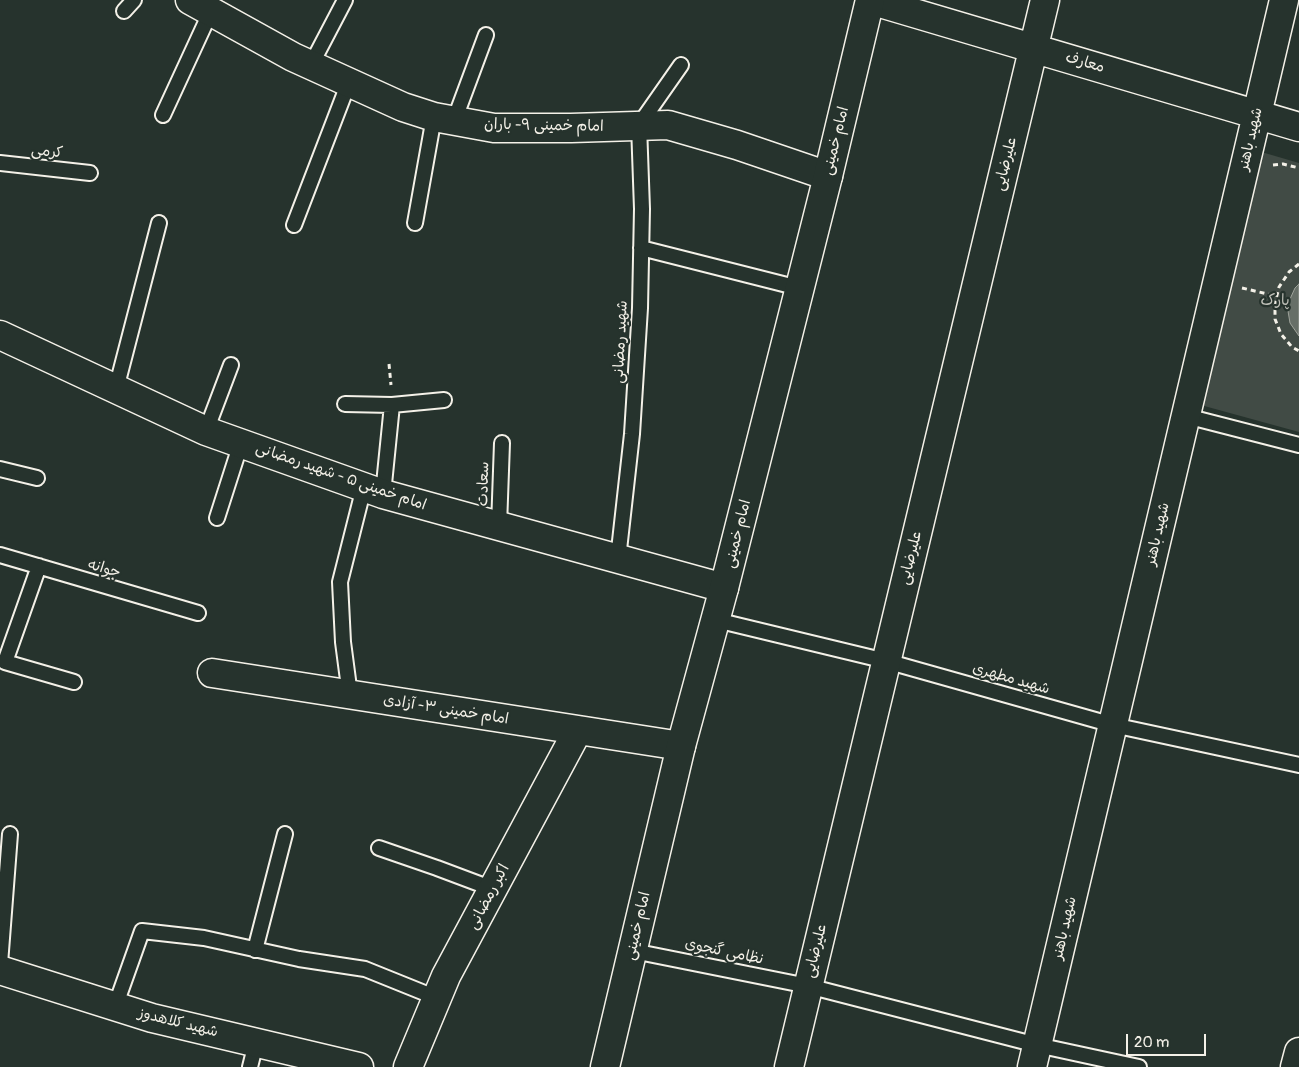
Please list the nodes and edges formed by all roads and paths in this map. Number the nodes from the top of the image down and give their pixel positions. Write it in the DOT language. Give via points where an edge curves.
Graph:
graph roads {
  1 [pos="134,0"];
  2 [pos="345,0"];
  3 [pos="870,0"];
  4 [pos="1046,0"];
  5 [pos="1284,0"];
  6 [pos="200,6"];
  7 [pos="124,11"];
  8 [pos="486,35"];
  9 [pos="1034,48"];
  10 [pos="311,65"];
  11 [pos="681,65"];
  12 [pos="349,82"];
  13 [pos="1257,114"];
  14 [pos="163,115"];
  15 [pos="444,119"];
  16 [pos="640,126"];
  17 [pos="1299,127"];
  18 [pos="0,163"];
  19 [pos="90,173"];
  20 [pos="828,176"];
  21 [pos="159,223"];
  22 [pos="414,223"];
  23 [pos="294,225"];
  24 [pos="641,248"];
  25 [pos="1299,264"];
  26 [pos="1218,281"];
  27 [pos="799,288"];
  28 [pos="1276,296"];
  29 [pos="0,335"];
  30 [pos="1299,351"];
  31 [pos="231,365"];
  32 [pos="116,389"];
  33 [pos="444,400"];
  34 [pos="345,404"];
  35 [pos="392,405"];
  36 [pos="1186,416"];
  37 [pos="206,431"];
  38 [pos="241,443"];
  39 [pos="502,443"];
  40 [pos="1299,445"];
  41 [pos="0,469"];
  42 [pos="38,478"];
  43 [pos="374,491"];
  44 [pos="217,518"];
  45 [pos="499,526"];
  46 [pos="0,555"];
  47 [pos="618,559"];
  48 [pos="40,566"];
  49 [pos="724,588"];
  50 [pos="198,613"];
  51 [pos="716,620"];
  52 [pos="886,661"];
  53 [pos="212,673"];
  54 [pos="74,682"];
  55 [pos="350,695"];
  56 [pos="1113,725"];
  57 [pos="578,730"];
  58 [pos="681,746"];
  59 [pos="1299,765"];
  60 [pos="10,834"];
  61 [pos="284,834"];
  62 [pos="379,848"];
  63 [pos="493,889"];
  64 [pos="255,950"];
  65 [pos="633,950"];
  66 [pos="0,964"];
  67 [pos="0,970"];
  68 [pos="808,986"];
  69 [pos="437,998"];
  70 [pos="116,1007"];
  71 [pos="1299,1052"];
  72 [pos="253,1055"];
  73 [pos="1035,1056"];
  74 [pos="359,1067"];
  75 [pos="408,1067"];
  76 [pos="605,1067"];
  77 [pos="788,1067"];
  78 [pos="1139,1067"];
  79 [pos="1296,1067"];
  1 -- 7 [label="lane"];
  2 -- 10 [label="lane"];
  3 -- 9 [label="street, معارف"];
  3 -- 20 [label="street, امام خمینی"];
  4 -- 9 [label="street, علیرضایی"];
  5 -- 13 [label="street, شهید باهنر"];
  6 -- 10 [label="street, امام خمینی ۹- باران"];
  6 -- 14 [label="lane"];
  8 -- 15 [label="lane"];
  9 -- 13 [label="street, معارف"];
  9 -- 52 [label="street, علیرضایی"];
  10 -- 12 [label="street, امام خمینی ۹- باران"];
  11 -- 16 [label="lane"];
  12 -- 15 [label="street, امام خمینی ۹- باران" via="403,107"];
  12 -- 23 [label="lane"];
  13 -- 17 [label="street, معارف"];
  13 -- 26 [label="street, شهید باهنر"];
  15 -- 16 [label="street, امام خمینی ۹- باران" via="494,128"];
  15 -- 22 [label="lane"];
  16 -- 20 [label="street, امام خمینی ۹- باران" via="668,125"];
  16 -- 24 [label="lane, شهید رمضانی"];
  18 -- 19 [label="lane, کرمی"];
  20 -- 27 [label="street, امام خمینی"];
  21 -- 32 [label="lane"];
  24 -- 27 [label="lane"];
  24 -- 47 [label="lane, شهید رمضانی" via="632,424"];
  25 -- 28 [label="path" via="1289,272"];
  26 -- 28 [label="path"];
  26 -- 36 [label="street, شهید باهنر"];
  27 -- 49 [label="street, امام خمینی"];
  28 -- 30 [label="path" via="1275,319 1281,334"];
  29 -- 32 [label="street, امام خمینی ۵ - شهید رمضانی"];
  31 -- 37 [label="lane"];
  32 -- 37 [label="street, امام خمینی ۵ - شهید رمضانی"];
  33 -- 35 [label="lane"];
  34 -- 35 [label="lane"];
  35 -- 43 [label="lane"];
  36 -- 40 [label="lane"];
  36 -- 56 [label="street, شهید باهنر"];
  37 -- 38 [label="street, امام خمینی ۵ - شهید رمضانی"];
  38 -- 43 [label="street, امام خمینی ۵ - شهید رمضانی"];
  38 -- 44 [label="lane"];
  39 -- 45 [label="lane, سعادت"];
  41 -- 42 [label="lane"];
  43 -- 45 [label="street, امام خمینی ۵ - شهید رمضانی"];
  43 -- 55 [label="lane" via="340,582"];
  45 -- 47 [label="street, امام خمینی ۵ - شهید رمضانی"];
  46 -- 48 [label="lane, جوانه"];
  47 -- 49 [label="street, امام خمینی ۵ - شهید رمضانی"];
  48 -- 50 [label="lane, جوانه"];
  48 -- 54 [label="lane" via="5,662"];
  49 -- 51 [label="street, امام خمینی"];
  51 -- 52 [label="lane, شهید مطهری"];
  51 -- 58 [label="street, امام خمینی"];
  52 -- 56 [label="lane, شهید مطهری"];
  52 -- 68 [label="street, علیرضایی"];
  53 -- 55 [label="street, امام خمینی ۳- آزادی"];
  55 -- 57 [label="street, امام خمینی ۳- آزادی"];
  56 -- 59 [label="lane, شهید مطهری"];
  56 -- 73 [label="street, شهید باهنر"];
  57 -- 58 [label="street, امام خمینی ۳- آزادی"];
  57 -- 63 [label="street, اکبر رمضانی"];
  58 -- 65 [label="street, امام خمینی"];
  60 -- 66 [label="lane"];
  61 -- 64 [label="lane"];
  62 -- 63 [label="lane"];
  63 -- 69 [label="street, اکبر رمضانی"];
  64 -- 69 [label="lane" via="365,969"];
  64 -- 70 [label="lane" via="204,938 142,931"];
  65 -- 68 [label="lane, نظامی گنجوی"];
  65 -- 76 [label="street, امام خمینی"];
  67 -- 70 [label="street, شهید کلاهدوز"];
  68 -- 73 [label="lane, نظامی گنجوی"];
  68 -- 77 [label="street, علیرضایی"];
  69 -- 75 [label="street, اکبر رمضانی"];
  70 -- 72 [label="street, شهید کلاهدوز"];
  71 -- 79 [label="street"];
  72 -- 74 [label="street, شهید کلاهدوز"];
  73 -- 78 [label="lane, نظامی گنجوی"];
}
